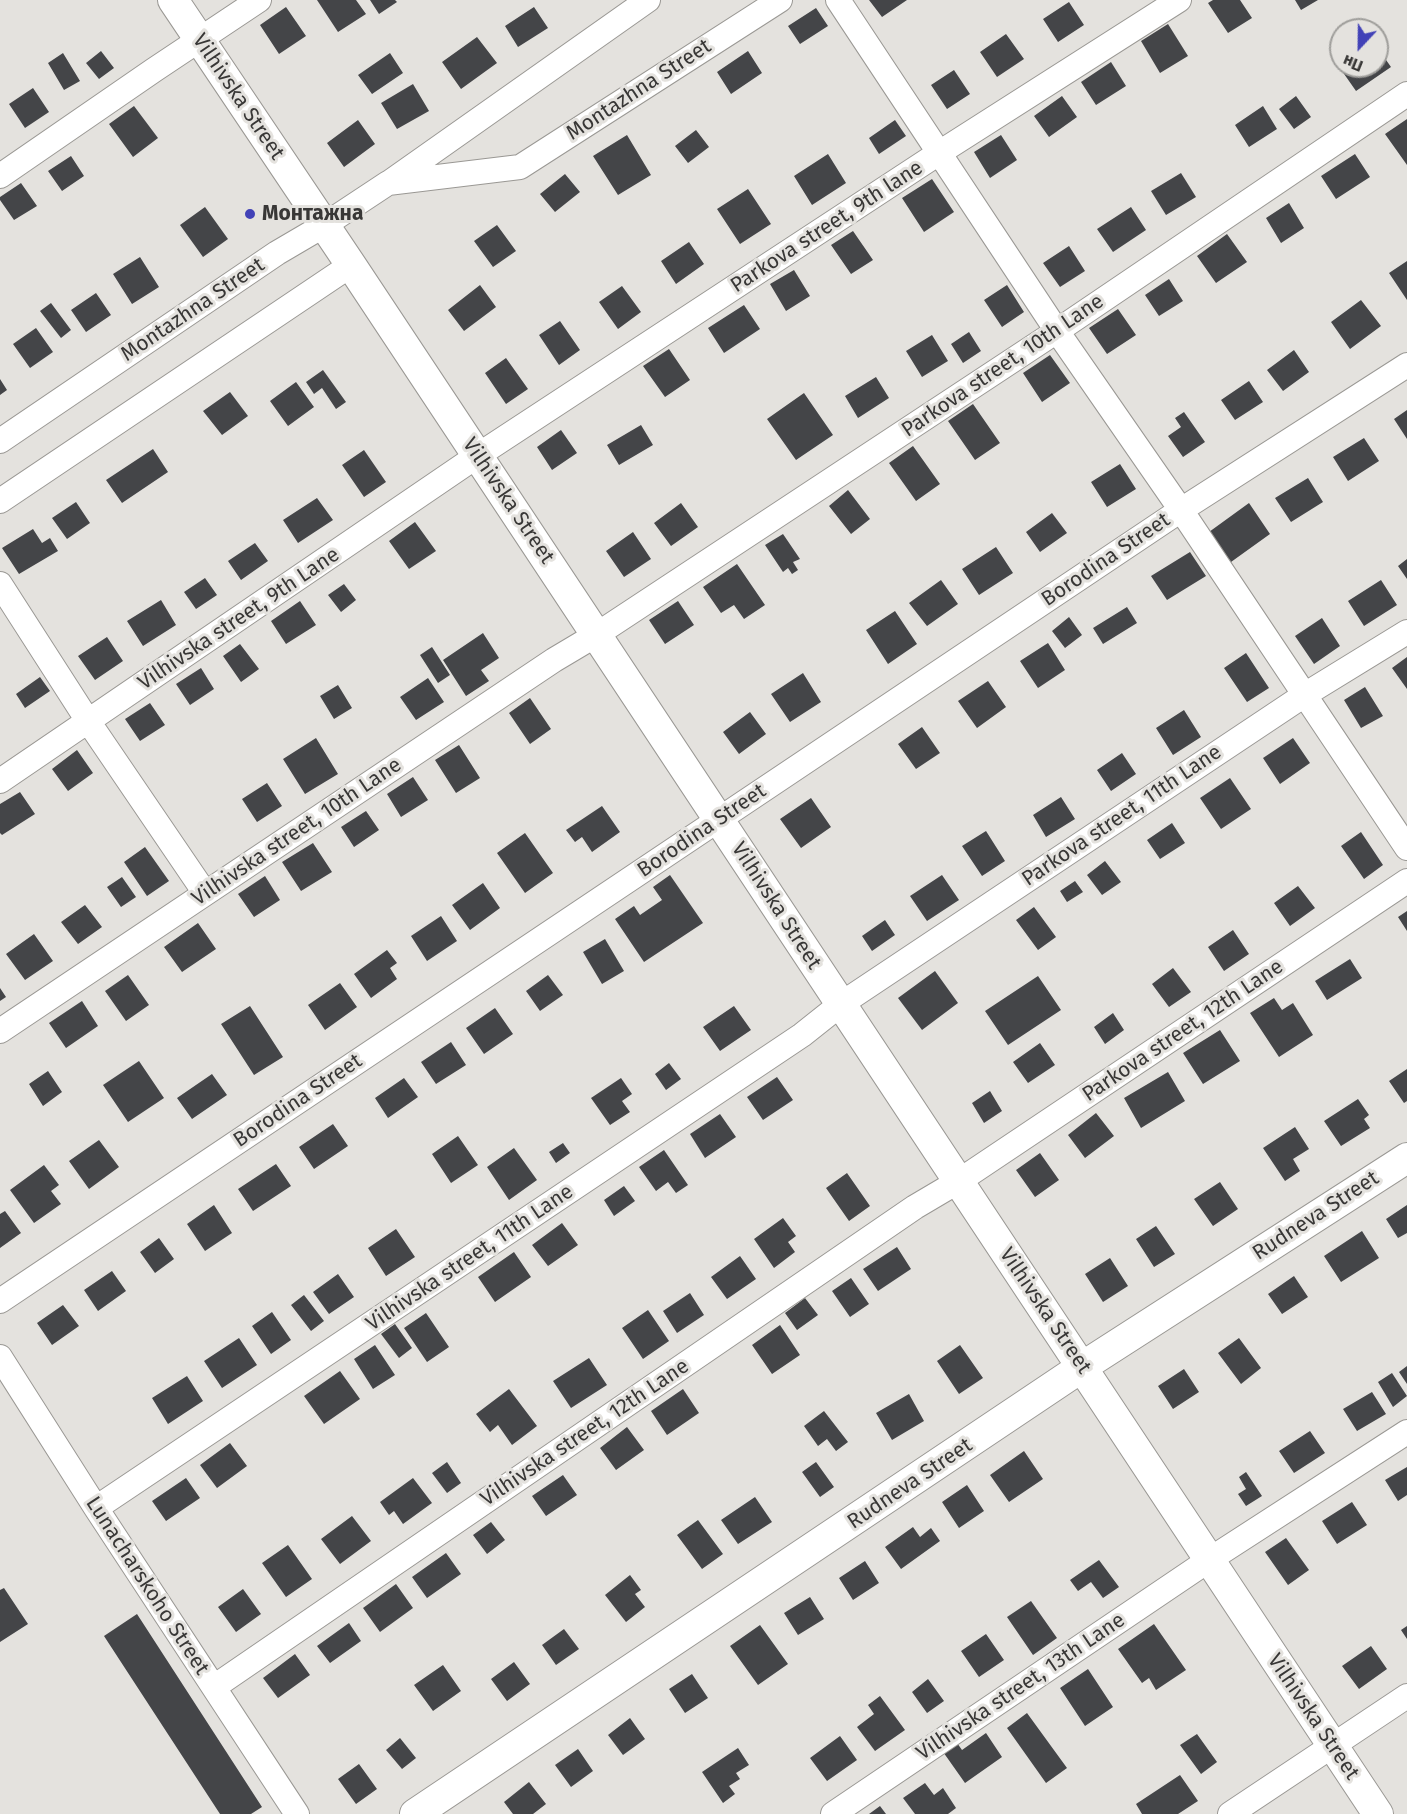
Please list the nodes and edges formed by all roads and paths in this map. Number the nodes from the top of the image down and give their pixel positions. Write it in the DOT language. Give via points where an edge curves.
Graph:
graph roads {
  1 [pos="173,0"];
  2 [pos="259,0"];
  3 [pos="648,0"];
  4 [pos="780,0"];
  5 [pos="838,0"];
  6 [pos="1179,0"];
  7 [pos="200,40"];
  8 [pos="1407,94"];
  9 [pos="939,153"];
  10 [pos="0,176"];
  11 [pos="388,183"];
  12 [pos="323,226"];
  13 [pos="351,265"];
  14 [pos="1057,331"];
  15 [pos="1407,365"];
  16 [pos="0,441"];
  17 [pos="477,456"];
  18 [pos="0,501"];
  19 [pos="1181,510"];
  20 [pos="0,584"];
  21 [pos="1407,632"];
  22 [pos="596,635"];
  23 [pos="1306,694"];
  24 [pos="88,721"];
  25 [pos="0,781"];
  26 [pos="719,820"];
  27 [pos="1407,848"];
  28 [pos="1407,881"];
  29 [pos="206,894"];
  30 [pos="840,1004"];
  31 [pos="0,1031"];
  32 [pos="1407,1158"];
  33 [pos="958,1181"];
  34 [pos="0,1301"];
  35 [pos="0,1357"];
  36 [pos="1082,1367"];
  37 [pos="1407,1432"];
  38 [pos="96,1508"];
  39 [pos="1209,1560"];
  40 [pos="214,1687"];
  41 [pos="1407,1696"];
  42 [pos="1332,1745"];
  43 [pos="297,1814"];
  44 [pos="416,1814"];
  45 [pos="833,1814"];
  46 [pos="1230,1814"];
  47 [pos="1378,1814"];
  1 -- 7 [label="street, Vilhivska Street"];
  2 -- 7 [label="street"];
  3 -- 11 [label="street, Montazhna Street"];
  4 -- 11 [label="street, Montazhna Street" via="520,167"];
  5 -- 9 [label="street"];
  6 -- 9 [label="street, Parkova street, 9th lane"];
  7 -- 10 [label="street"];
  7 -- 12 [label="street, Vilhivska Street"];
  8 -- 14 [label="street, Parkova street, 10th Lane"];
  9 -- 14 [label="street"];
  9 -- 17 [label="street, Parkova street, 9th lane"];
  11 -- 12 [label="street, Montazhna Street"];
  12 -- 13 [label="street, Vilhivska Street"];
  12 -- 16 [label="street, Montazhna Street" via="277,253"];
  13 -- 17 [label="street, Vilhivska Street"];
  13 -- 18 [label="street"];
  14 -- 19 [label="street"];
  14 -- 22 [label="street, Parkova street, 10th Lane"];
  15 -- 19 [label="street, Borodina Street"];
  17 -- 22 [label="street, Vilhivska Street"];
  17 -- 24 [label="street, Vilhivska street, 9th Lane"];
  19 -- 23 [label="street"];
  19 -- 26 [label="street, Borodina Street"];
  20 -- 24 [label="street"];
  21 -- 23 [label="street, Parkova street, 11th Lane"];
  22 -- 26 [label="street, Vilhivska Street"];
  22 -- 29 [label="street, Vilhivska street, 10th Lane"];
  23 -- 27 [label="street"];
  23 -- 30 [label="street, Parkova street, 11th Lane"];
  24 -- 25 [label="street, Vilhivska street, 9th Lane"];
  24 -- 29 [label="street"];
  26 -- 30 [label="street, Vilhivska Street"];
  26 -- 34 [label="street, Borodina Street"];
  28 -- 33 [label="street, Parkova street, 12th Lane"];
  29 -- 31 [label="street, Vilhivska street, 10th Lane"];
  30 -- 33 [label="street, Vilhivska Street"];
  30 -- 38 [label="street, Vilhivska street, 11th Lane" via="792,1042"];
  32 -- 36 [label="street, Rudneva Street"];
  33 -- 36 [label="street, Vilhivska Street"];
  33 -- 40 [label="street, Vilhivska street, 12th Lane"];
  35 -- 38 [label="street, Lunacharskoho Street"];
  36 -- 39 [label="street, Vilhivska Street"];
  36 -- 44 [label="street, Rudneva Street"];
  37 -- 39 [label="street, Vilhivska street, 13th Lane"];
  38 -- 40 [label="street, Lunacharskoho Street"];
  39 -- 42 [label="street, Vilhivska Street"];
  39 -- 45 [label="street, Vilhivska street, 13th Lane"];
  40 -- 43 [label="street, Lunacharskoho Street"];
  41 -- 42 [label="street"];
  42 -- 46 [label="street"];
  42 -- 47 [label="street, Vilhivska Street"];
}
